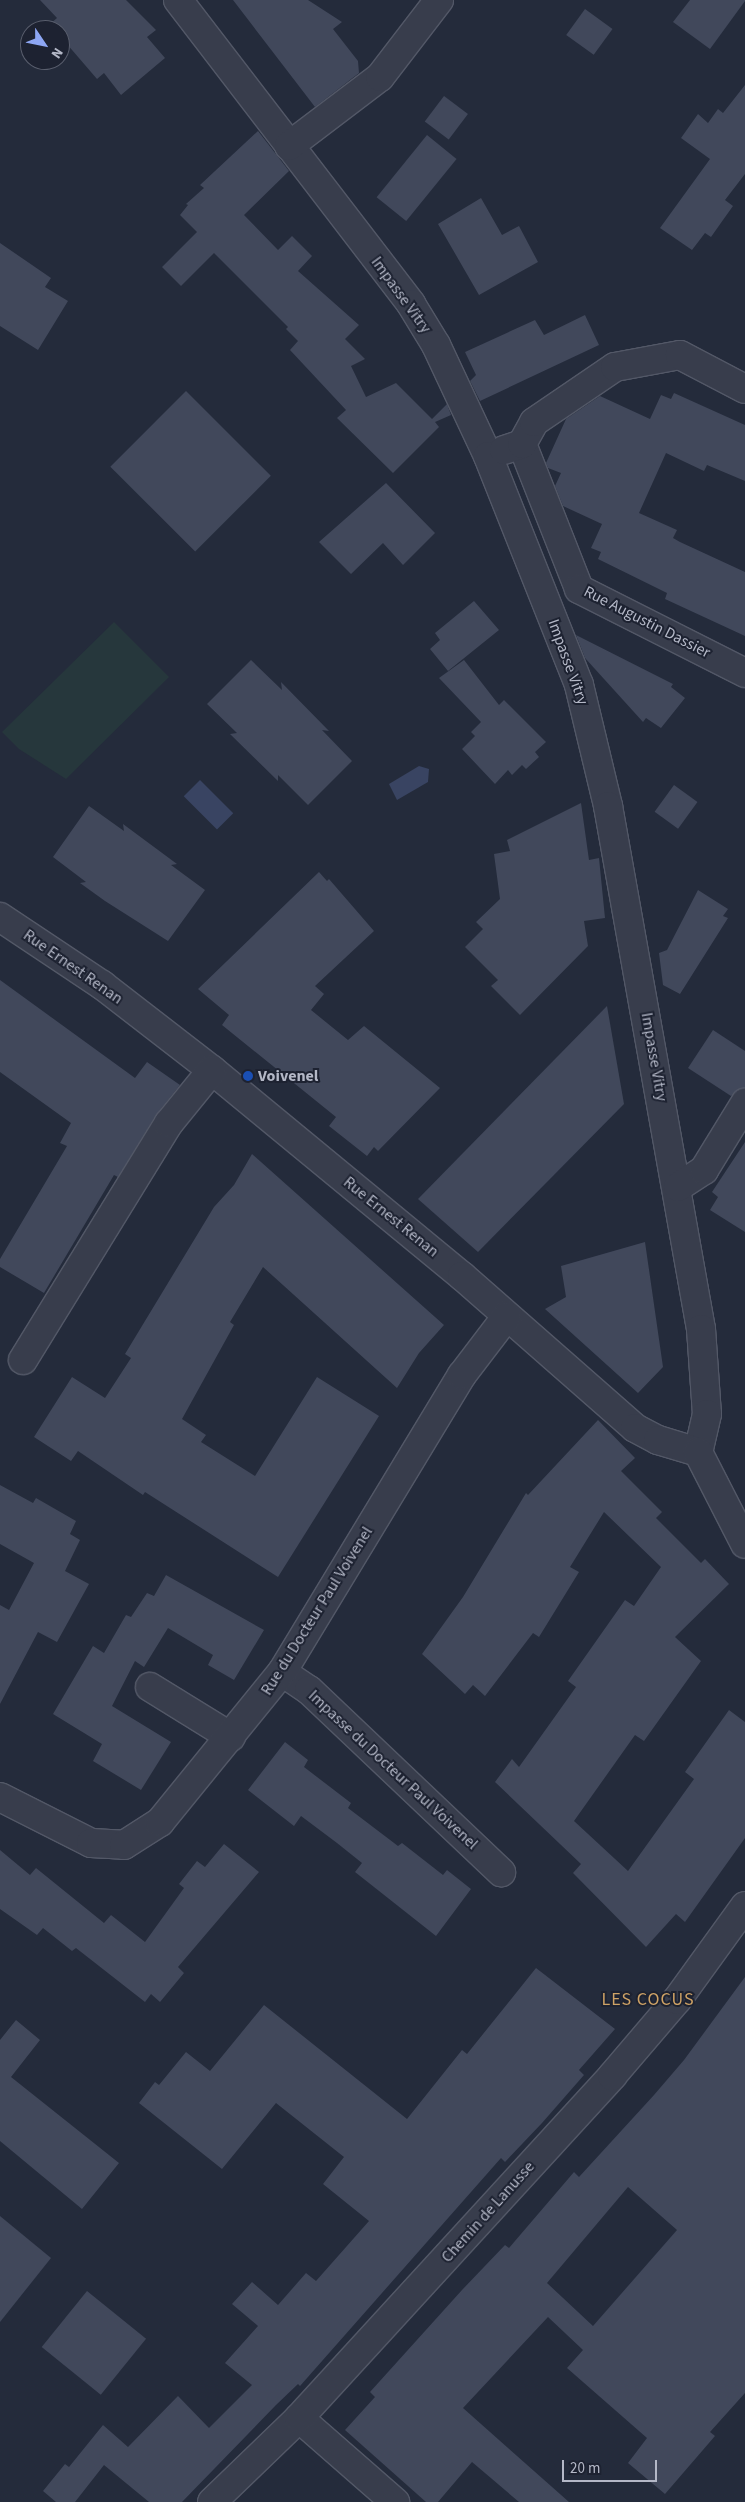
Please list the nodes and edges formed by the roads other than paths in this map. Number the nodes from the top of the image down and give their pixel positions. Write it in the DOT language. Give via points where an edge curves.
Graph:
graph roads {
  1 [pos="178,0"];
  2 [pos="439,0"];
  3 [pos="289,146"];
  4 [pos="745,389"];
  5 [pos="522,444"];
  6 [pos="488,456"];
  7 [pos="745,673"];
  8 [pos="0,917"];
  9 [pos="212,1070"];
  10 [pos="745,1103"];
  11 [pos="678,1187"];
  12 [pos="507,1316"];
  13 [pos="23,1360"];
  14 [pos="698,1452"];
  15 [pos="745,1544"];
  16 [pos="282,1672"];
  17 [pos="150,1687"];
  18 [pos="231,1737"];
  19 [pos="0,1797"];
  20 [pos="501,1872"];
  21 [pos="745,1906"];
  22 [pos="299,2418"];
  23 [pos="212,2502"];
  24 [pos="395,2502"];
  1 -- 3 [label="street, Impasse Vitry"];
  2 -- 3 [label="street" via="380,77"];
  3 -- 6 [label="street, Impasse Vitry" via="411,304 436,345"];
  4 -- 5 [label="street" via="680,355 615,367 534,422"];
  5 -- 6 [label="street"];
  5 -- 7 [label="street, Rue Augustin Dassier" via="579,589"];
  6 -- 11 [label="street, Impasse Vitry" via="579,685 608,806"];
  8 -- 9 [label="street, Rue Ernest Renan" via="102,986"];
  9 -- 12 [label="street, Rue Ernest Renan"];
  9 -- 13 [label="street" via="169,1123"];
  10 -- 11 [label="street" via="704,1170"];
  11 -- 14 [label="street, Impasse Vitry" via="701,1329 706,1414"];
  12 -- 14 [label="street, Rue Ernest Renan" via="635,1428 658,1440"];
  12 -- 16 [label="street, Rue du Docteur Paul Voivenel" via="462,1375"];
  14 -- 15 [label="street"];
  16 -- 18 [label="street, Rue du Docteur Paul Voivenel"];
  16 -- 20 [label="street, Impasse du Docteur Paul Voivenel" via="309,1690"];
  17 -- 18 [label="street"];
  18 -- 19 [label="street, Rue du Docteur Paul Voivenel" via="160,1822 124,1845 91,1844"];
  21 -- 22 [label="street, Chemin de Lanusse" via="676,2000 612,2076"];
  22 -- 23 [label="street, Chemin de Lanusse"];
  22 -- 24 [label="street"];
}
